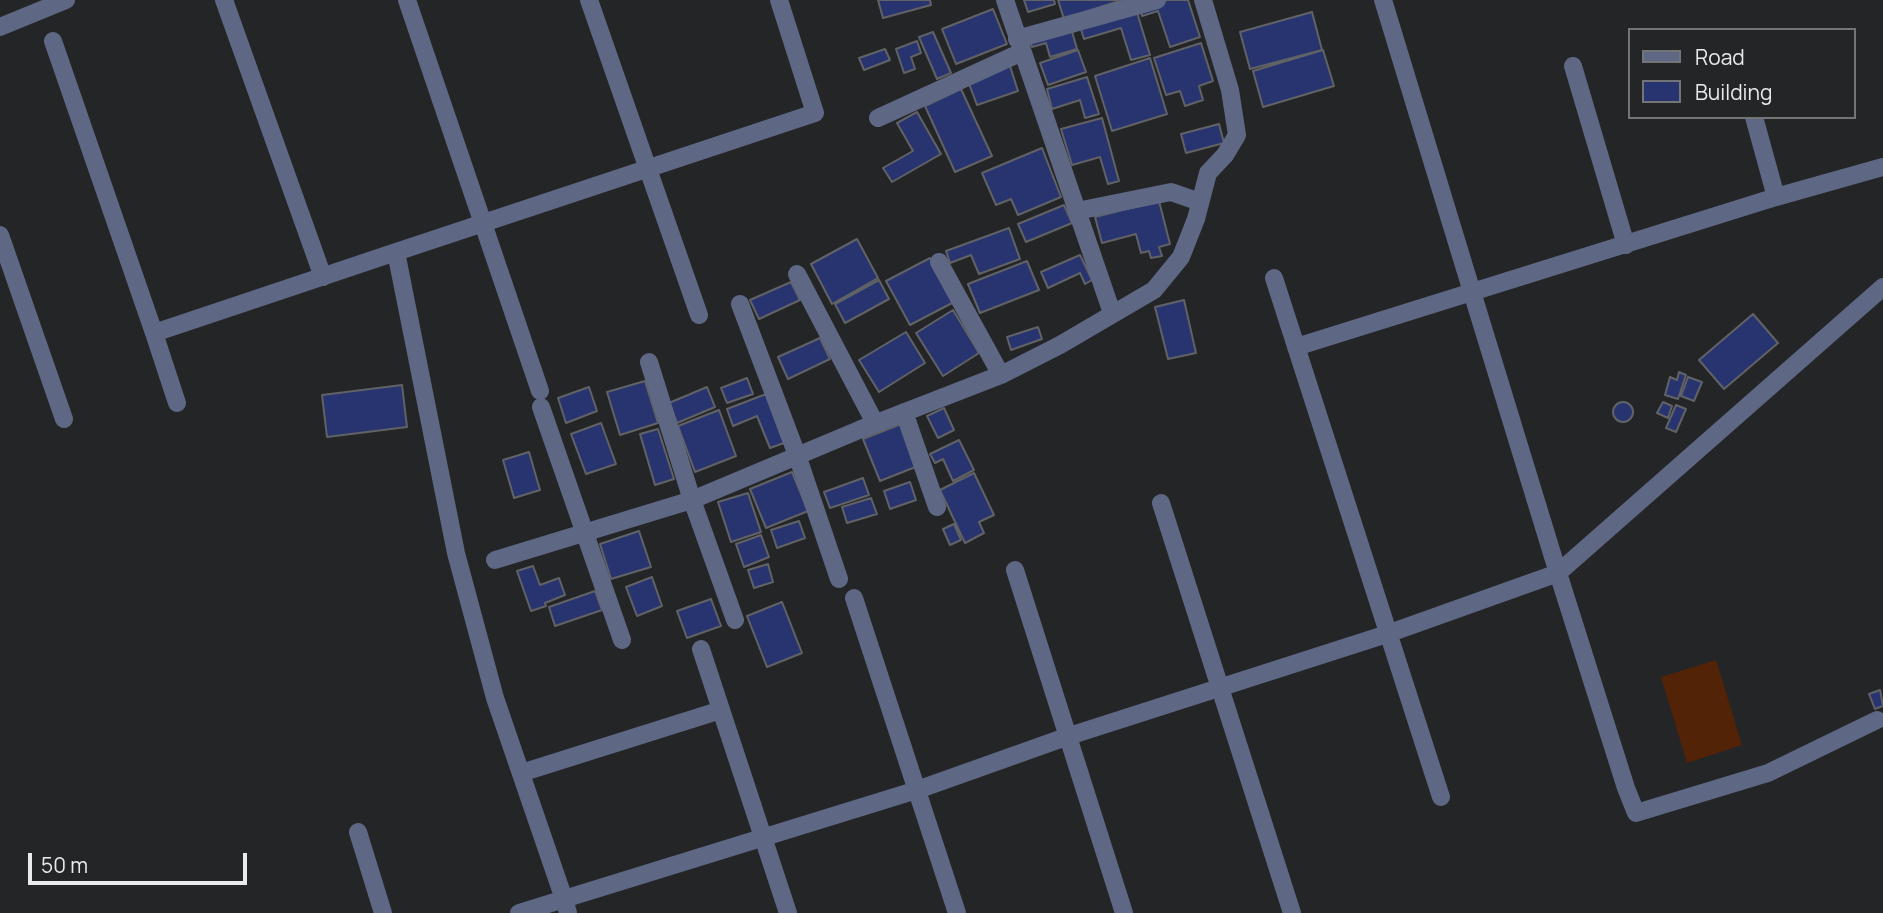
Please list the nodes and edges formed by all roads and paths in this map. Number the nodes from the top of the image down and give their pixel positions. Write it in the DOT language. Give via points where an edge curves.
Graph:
graph roads {
  1 [pos="66,0"];
  2 [pos="224,0"];
  3 [pos="407,0"];
  4 [pos="589,0"];
  5 [pos="779,0"];
  6 [pos="1005,0"];
  7 [pos="1157,0"];
  8 [pos="1203,0"];
  9 [pos="1383,0"];
  10 [pos="0,27"];
  11 [pos="53,41"];
  12 [pos="1019,45"];
  13 [pos="1573,66"];
  14 [pos="878,118"];
  15 [pos="1756,119"];
  16 [pos="1883,167"];
  17 [pos="648,169"];
  18 [pos="1776,197"];
  19 [pos="1200,202"];
  20 [pos="1077,211"];
  21 [pos="484,223"];
  22 [pos="0,235"];
  23 [pos="1626,245"];
  24 [pos="396,253"];
  25 [pos="939,262"];
  26 [pos="797,274"];
  27 [pos="323,277"];
  28 [pos="1274,278"];
  29 [pos="1883,287"];
  30 [pos="1472,292"];
  31 [pos="740,304"];
  32 [pos="1112,313"];
  33 [pos="699,315"];
  34 [pos="154,333"];
  35 [pos="1296,347"];
  36 [pos="649,362"];
  37 [pos="1001,375"];
  38 [pos="177,403"];
  39 [pos="904,412"];
  40 [pos="64,419"];
  41 [pos="875,423"];
  42 [pos="797,455"];
  43 [pos="692,500"];
  44 [pos="1161,503"];
  45 [pos="937,507"];
  46 [pos="584,533"];
  47 [pos="495,560"];
  48 [pos="1014,570"];
  49 [pos="1558,573"];
  50 [pos="839,579"];
  51 [pos="854,598"];
  52 [pos="735,620"];
  53 [pos="1387,634"];
  54 [pos="622,640"];
  55 [pos="701,649"];
  56 [pos="1222,689"];
  57 [pos="721,710"];
  58 [pos="1877,720"];
  59 [pos="1066,737"];
  60 [pos="521,773"];
  61 [pos="917,790"];
  62 [pos="1441,797"];
  63 [pos="358,832"];
  64 [pos="764,838"];
  65 [pos="566,906"];
  66 [pos="383,913"];
  67 [pos="519,913"];
  68 [pos="788,913"];
  69 [pos="957,913"];
  70 [pos="1124,913"];
  71 [pos="1292,913"];
  1 -- 10 [label="street"];
  2 -- 27 [label="street"];
  3 -- 21 [label="street"];
  4 -- 17 [label="street"];
  5 -- 17 [label="street" via="815,113"];
  6 -- 12 [label="street"];
  7 -- 12 [label="street"];
  8 -- 19 [label="street" via="1230,90 1237,135 1208,173"];
  9 -- 30 [label="street"];
  11 -- 34 [label="street"];
  12 -- 14 [label="street"];
  12 -- 20 [label="street"];
  13 -- 23 [label="street"];
  15 -- 18 [label="street"];
  16 -- 18 [label="street"];
  17 -- 21 [label="street"];
  17 -- 33 [label="street"];
  18 -- 23 [label="street"];
  19 -- 20 [label="street" via="1171,192"];
  19 -- 32 [label="street" via="1181,257 1154,290"];
  20 -- 32 [label="street"];
  21 -- 24 [label="street"];
  21 -- 46 [label="street"];
  22 -- 40 [label="street"];
  23 -- 30 [label="street"];
  24 -- 27 [label="street"];
  24 -- 60 [label="street" via="456,553 495,698"];
  25 -- 37 [label="street"];
  26 -- 41 [label="street"];
  27 -- 34 [label="street"];
  28 -- 35 [label="street"];
  29 -- 49 [label="street"];
  30 -- 35 [label="street"];
  30 -- 49 [label="street"];
  31 -- 42 [label="street"];
  32 -- 37 [label="street"];
  34 -- 38 [label="street"];
  35 -- 53 [label="street"];
  36 -- 43 [label="street"];
  37 -- 39 [label="street"];
  39 -- 41 [label="street"];
  39 -- 45 [label="street"];
  41 -- 42 [label="street"];
  42 -- 43 [label="street"];
  42 -- 50 [label="street"];
  43 -- 46 [label="street"];
  43 -- 52 [label="street"];
  44 -- 56 [label="street"];
  46 -- 47 [label="street"];
  46 -- 54 [label="street"];
  48 -- 59 [label="street"];
  49 -- 53 [label="street"];
  49 -- 58 [label="street" via="1636,813 1768,773"];
  51 -- 61 [label="street"];
  53 -- 56 [label="street"];
  53 -- 62 [label="street"];
  55 -- 57 [label="street"];
  56 -- 59 [label="street"];
  56 -- 71 [label="street"];
  57 -- 60 [label="street"];
  57 -- 64 [label="street"];
  59 -- 61 [label="street"];
  59 -- 70 [label="street"];
  60 -- 65 [label="street"];
  61 -- 64 [label="street"];
  61 -- 69 [label="street"];
  63 -- 66 [label="street"];
  64 -- 65 [label="street"];
  64 -- 68 [label="street"];
  65 -- 67 [label="street"];
}
